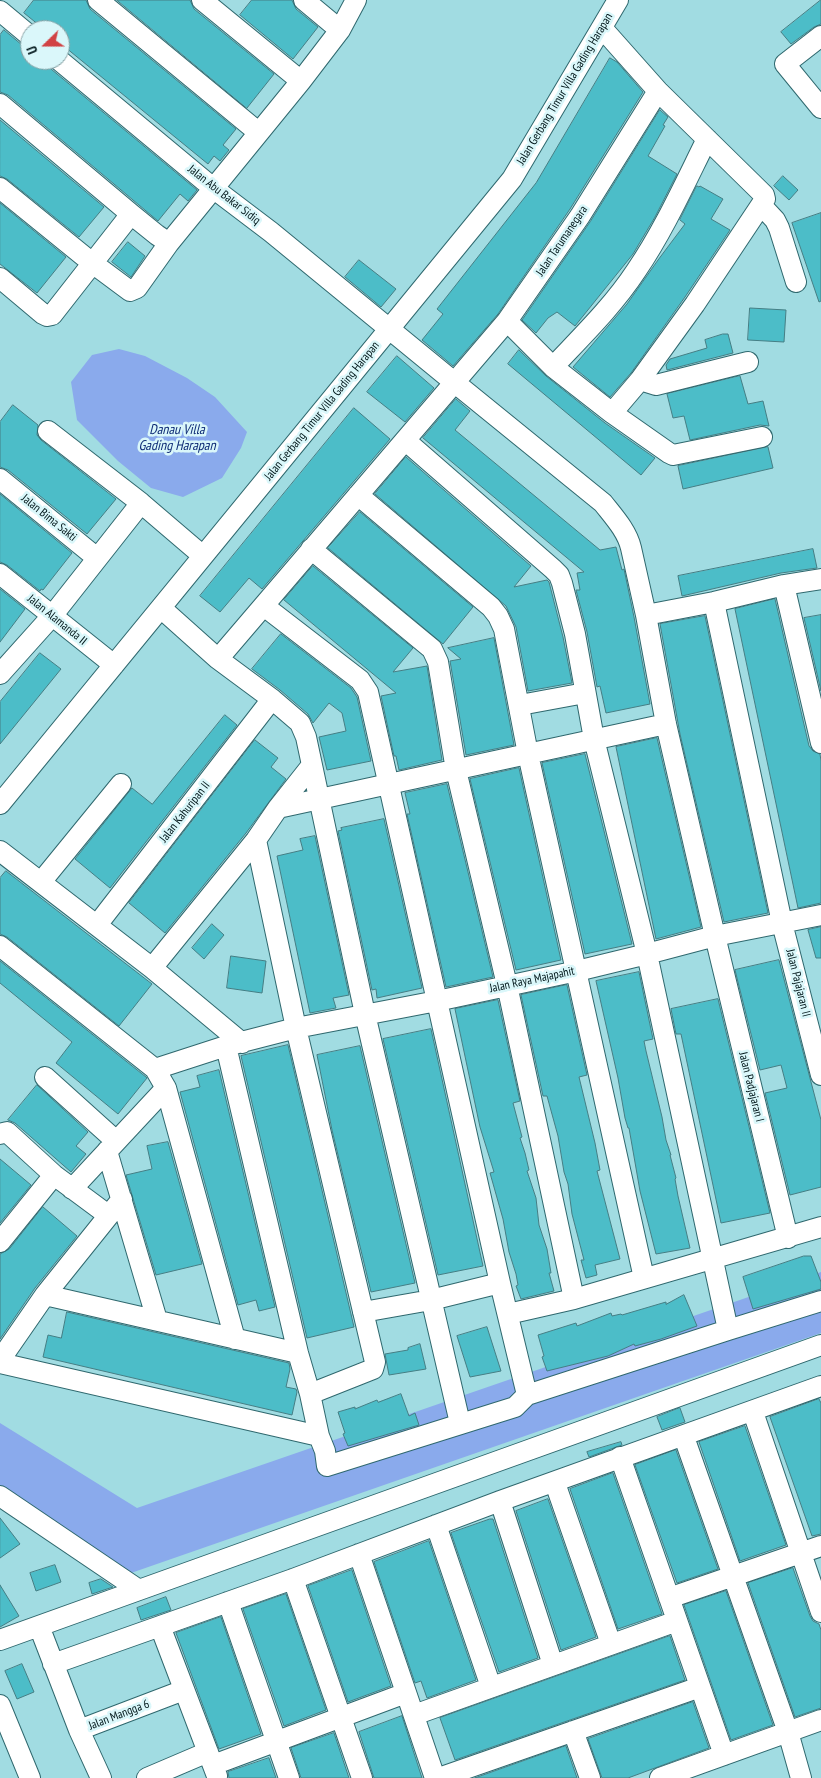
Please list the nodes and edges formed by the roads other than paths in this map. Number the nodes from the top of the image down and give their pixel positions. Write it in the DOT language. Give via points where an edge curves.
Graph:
graph roads {
  1 [pos="98,0"];
  2 [pos="202,0"];
  3 [pos="304,0"];
  4 [pos="356,0"];
  5 [pos="618,0"];
  6 [pos="0,11"];
  7 [pos="20,28"];
  8 [pos="602,28"];
  9 [pos="340,30"];
  10 [pos="821,36"];
  11 [pos="70,69"];
  12 [pos="301,81"];
  13 [pos="658,91"];
  14 [pos="0,104"];
  15 [pos="821,108"];
  16 [pos="258,132"];
  17 [pos="707,139"];
  18 [pos="0,188"];
  19 [pos="213,188"];
  20 [pos="761,205"];
  21 [pos="131,214"];
  22 [pos="169,243"];
  23 [pos="91,262"];
  24 [pos="0,278"];
  25 [pos="796,282"];
  26 [pos="507,321"];
  27 [pos="389,328"];
  28 [pos="748,362"];
  29 [pos="553,367"];
  30 [pos="640,380"];
  31 [pos="454,382"];
  32 [pos="612,414"];
  33 [pos="48,431"];
  34 [pos="762,437"];
  35 [pos="406,441"];
  36 [pos="0,479"];
  37 [pos="358,495"];
  38 [pos="141,503"];
  39 [pos="311,549"];
  40 [pos="203,556"];
  41 [pos="97,558"];
  42 [pos="0,574"];
  43 [pos="821,579"];
  44 [pos="784,585"];
  45 [pos="714,602"];
  46 [pos="264,606"];
  47 [pos="161,608"];
  48 [pos="646,615"];
  49 [pos="52,616"];
  50 [pos="218,659"];
  51 [pos="114,665"];
  52 [pos="0,674"];
  53 [pos="585,693"];
  54 [pos="272,699"];
  55 [pos="520,705"];
  56 [pos="666,724"];
  57 [pos="594,739"];
  58 [pos="821,743"];
  59 [pos="528,754"];
  60 [pos="312,765"];
  61 [pos="456,770"];
  62 [pos="121,784"];
  63 [pos="387,784"];
  64 [pos="318,798"];
  65 [pos="0,804"];
  66 [pos="278,808"];
  67 [pos="256,840"];
  68 [pos="0,851"];
  69 [pos="41,882"];
  70 [pos="821,916"];
  71 [pos="782,923"];
  72 [pos="97,925"];
  73 [pos="714,936"];
  74 [pos="0,946"];
  75 [pos="648,954"];
  76 [pos="152,968"];
  77 [pos="577,971"];
  78 [pos="507,985"];
  79 [pos="437,1001"];
  80 [pos="365,1014"];
  81 [pos="296,1028"];
  82 [pos="234,1045"];
  83 [pos="155,1069"];
  84 [pos="821,1073"];
  85 [pos="45,1077"];
  86 [pos="166,1088"];
  87 [pos="0,1134"];
  88 [pos="111,1146"];
  89 [pos="54,1175"];
  90 [pos="72,1189"];
  91 [pos="122,1199"];
  92 [pos="108,1215"];
  93 [pos="821,1227"];
  94 [pos="788,1238"];
  95 [pos="0,1242"];
  96 [pos="712,1258"];
  97 [pos="644,1278"];
  98 [pos="500,1283"];
  99 [pos="45,1295"];
  100 [pos="574,1299"];
  101 [pos="430,1300"];
  102 [pos="821,1301"];
  103 [pos="363,1312"];
  104 [pos="508,1314"];
  105 [pos="157,1320"];
  106 [pos="728,1330"];
  107 [pos="235,1339"];
  108 [pos="821,1345"];
  109 [pos="298,1352"];
  110 [pos="0,1361"];
  111 [pos="820,1390"];
  112 [pos="310,1394"];
  113 [pos="527,1395"];
  114 [pos="753,1412"];
  115 [pos="460,1423"];
  116 [pos="319,1436"];
  117 [pos="684,1437"];
  118 [pos="620,1458"];
  119 [pos="555,1483"];
  120 [pos="0,1496"];
  121 [pos="500,1501"];
  122 [pos="436,1525"];
  123 [pos="821,1546"];
  124 [pos="800,1553"];
  125 [pos="359,1554"];
  126 [pos="733,1577"];
  127 [pos="293,1579"];
  128 [pos="139,1590"];
  129 [pos="669,1598"];
  130 [pos="228,1602"];
  131 [pos="821,1612"];
  132 [pos="677,1620"];
  133 [pos="39,1626"];
  134 [pos="160,1626"];
  135 [pos="0,1640"];
  136 [pos="611,1644"];
  137 [pos="553,1665"];
  138 [pos="56,1671"];
  139 [pos="491,1687"];
  140 [pos="700,1687"];
  141 [pos="184,1690"];
  142 [pos="406,1693"];
  143 [pos="0,1705"];
  144 [pos="414,1715"];
  145 [pos="342,1718"];
  146 [pos="821,1720"];
  147 [pos="78,1730"];
  148 [pos="573,1731"];
  149 [pos="788,1732"];
  150 [pos="277,1742"];
  151 [pos="724,1755"];
  152 [pos="213,1765"];
  153 [pos="30,1778"];
  154 [pos="101,1778"];
  155 [pos="147,1778"];
  156 [pos="289,1778"];
  157 [pos="362,1778"];
  158 [pos="435,1778"];
  159 [pos="439,1778"];
  160 [pos="590,1778"];
  161 [pos="660,1778"];
  162 [pos="801,1778"];
  1 -- 16 [label="street"];
  2 -- 12 [label="street"];
  3 -- 9 [label="street"];
  4 -- 9 [label="street"];
  5 -- 8 [label="street, Jalan Gerbang Timur Villa Gading Harapan"];
  6 -- 7 [label="street"];
  8 -- 13 [label="street"];
  8 -- 27 [label="street, Jalan Gerbang Timur Villa Gading Harapan" via="512,179"];
  9 -- 12 [label="street"];
  10 -- 15 [label="street" via="785,64"];
  11 -- 19 [label="street, Jalan Abu Bakar Sidiq"];
  12 -- 16 [label="street"];
  13 -- 17 [label="street"];
  13 -- 26 [label="street, Jalan Tarumanegara" via="580,216"];
  14 -- 21 [label="street"];
  16 -- 19 [label="street"];
  17 -- 20 [label="street" via="764,194"];
  17 -- 29 [label="street" via="636,271"];
  18 -- 23 [label="street"];
  19 -- 22 [label="street"];
  19 -- 27 [label="street, Jalan Abu Bakar Sidiq"];
  20 -- 25 [label="street" via="779,228"];
  20 -- 30 [label="street"];
  21 -- 22 [label="street"];
  21 -- 23 [label="street"];
  22 -- 23 [label="street" via="137,288 130,291"];
  23 -- 24 [label="street" via="52,315 48,316"];
  26 -- 29 [label="street"];
  26 -- 31 [label="street, Jalan Tarumanegara"];
  27 -- 31 [label="street, Jalan Abu Bakar Sidiq"];
  27 -- 40 [label="street, Jalan Gerbang Timur Villa Gading Harapan"];
  28 -- 30 [label="street" via="656,385"];
  29 -- 32 [label="street"];
  30 -- 32 [label="street"];
  31 -- 35 [label="street, Jalan Tarumanegara"];
  31 -- 48 [label="street, Jalan Abu Bakar Sidiq" via="603,503 629,540"];
  32 -- 34 [label="street" via="673,454"];
  33 -- 38 [label="street"];
  35 -- 37 [label="street, Jalan Tarumanegara"];
  35 -- 53 [label="street" via="558,575 575,634"];
  36 -- 41 [label="street, Jalan Bima Sakti"];
  37 -- 39 [label="street, Jalan Tarumanegara"];
  37 -- 55 [label="street" via="498,616"];
  38 -- 40 [label="street"];
  38 -- 41 [label="street"];
  39 -- 46 [label="street, Jalan Tarumanegara"];
  39 -- 61 [label="street" via="432,649 438,662"];
  40 -- 47 [label="street, Jalan Gerbang Timur Villa Gading Harapan"];
  41 -- 49 [label="street"];
  42 -- 49 [label="street, Jalan Alamanda II"];
  43 -- 44 [label="street"];
  44 -- 45 [label="street"];
  44 -- 58 [label="street"];
  45 -- 48 [label="street"];
  45 -- 71 [label="street, Jalan Pajajaran II"];
  46 -- 50 [label="street, Jalan Tarumanegara"];
  46 -- 63 [label="street" via="360,680 371,703"];
  47 -- 50 [label="street"];
  47 -- 51 [label="street, Jalan Gerbang Timur Villa Gading Harapan"];
  48 -- 56 [label="street, Jalan Padjajaran I"];
  49 -- 51 [label="street, Jalan Alamanda II"];
  49 -- 52 [label="street"];
  50 -- 54 [label="street"];
  51 -- 65 [label="street, Jalan Gerbang Timur Villa Gading Harapan"];
  53 -- 55 [label="street"];
  53 -- 57 [label="street"];
  54 -- 60 [label="street" via="300,723"];
  54 -- 72 [label="street, Jalan Kahuripan II"];
  55 -- 59 [label="street"];
  56 -- 57 [label="street"];
  56 -- 73 [label="street, Jalan Padjajaran I"];
  57 -- 59 [label="street"];
  57 -- 75 [label="street"];
  59 -- 61 [label="street"];
  59 -- 77 [label="street"];
  60 -- 64 [label="street"];
  60 -- 66 [label="street"];
  61 -- 63 [label="street"];
  61 -- 78 [label="street"];
  62 -- 69 [label="street"];
  63 -- 64 [label="street"];
  63 -- 79 [label="street"];
  64 -- 66 [label="street"];
  64 -- 80 [label="street"];
  66 -- 67 [label="street"];
  67 -- 76 [label="street"];
  67 -- 81 [label="street"];
  68 -- 69 [label="street"];
  69 -- 72 [label="street"];
  70 -- 71 [label="street, Jalan Raya Majapahit"];
  71 -- 73 [label="street, Jalan Raya Majapahit"];
  71 -- 84 [label="street, Jalan Pajajaran II"];
  72 -- 76 [label="street"];
  73 -- 75 [label="street, Jalan Raya Majapahit"];
  73 -- 94 [label="street, Jalan Padjajaran I"];
  74 -- 83 [label="street"];
  75 -- 77 [label="street, Jalan Raya Majapahit"];
  75 -- 96 [label="street"];
  76 -- 82 [label="street"];
  77 -- 78 [label="street, Jalan Raya Majapahit"];
  77 -- 97 [label="street"];
  78 -- 79 [label="street, Jalan Raya Majapahit"];
  78 -- 100 [label="street"];
  79 -- 80 [label="street, Jalan Raya Majapahit"];
  79 -- 98 [label="street"];
  80 -- 81 [label="street, Jalan Raya Majapahit"];
  80 -- 101 [label="street"];
  81 -- 82 [label="street, Jalan Raya Majapahit"];
  81 -- 103 [label="street"];
  82 -- 83 [label="street, Jalan Raya Majapahit"];
  82 -- 109 [label="street"];
  83 -- 86 [label="street"];
  85 -- 88 [label="street"];
  86 -- 88 [label="street"];
  86 -- 107 [label="street"];
  87 -- 89 [label="street" via="7,1132"];
  88 -- 90 [label="street"];
  88 -- 91 [label="street"];
  89 -- 90 [label="street"];
  89 -- 95 [label="street"];
  90 -- 92 [label="street"];
  91 -- 92 [label="street"];
  91 -- 105 [label="street"];
  92 -- 99 [label="street"];
  93 -- 94 [label="street"];
  94 -- 96 [label="street"];
  96 -- 97 [label="street"];
  96 -- 106 [label="street"];
  97 -- 100 [label="street"];
  98 -- 101 [label="street"];
  98 -- 104 [label="street"];
  99 -- 105 [label="street"];
  99 -- 110 [label="street"];
  100 -- 104 [label="street"];
  101 -- 103 [label="street"];
  101 -- 115 [label="street"];
  102 -- 106 [label="street"];
  103 -- 112 [label="street" via="375,1366"];
  104 -- 113 [label="street"];
  105 -- 107 [label="street"];
  106 -- 113 [label="street"];
  107 -- 109 [label="street"];
  108 -- 128 [label="street"];
  109 -- 112 [label="street"];
  110 -- 116 [label="street"];
  111 -- 114 [label="street"];
  112 -- 116 [label="street"];
  113 -- 115 [label="street" via="515,1407"];
  114 -- 117 [label="street"];
  114 -- 124 [label="street"];
  115 -- 116 [label="street" via="327,1466"];
  117 -- 118 [label="street"];
  117 -- 126 [label="street"];
  118 -- 119 [label="street"];
  118 -- 129 [label="street"];
  119 -- 121 [label="street"];
  119 -- 136 [label="street"];
  120 -- 128 [label="street"];
  121 -- 122 [label="street"];
  121 -- 137 [label="street"];
  122 -- 125 [label="street"];
  122 -- 139 [label="street"];
  123 -- 124 [label="street"];
  124 -- 126 [label="street"];
  124 -- 131 [label="street"];
  125 -- 127 [label="street"];
  125 -- 142 [label="street"];
  126 -- 129 [label="street"];
  126 -- 149 [label="street"];
  127 -- 130 [label="street"];
  127 -- 145 [label="street"];
  128 -- 133 [label="street"];
  129 -- 132 [label="street"];
  130 -- 134 [label="street"];
  130 -- 150 [label="street"];
  132 -- 136 [label="street"];
  132 -- 140 [label="street"];
  133 -- 135 [label="street"];
  133 -- 138 [label="street, Jalan Mangga 6"];
  134 -- 138 [label="street"];
  134 -- 141 [label="street"];
  136 -- 137 [label="street"];
  137 -- 139 [label="street"];
  138 -- 147 [label="street, Jalan Mangga 6"];
  139 -- 144 [label="street"];
  140 -- 148 [label="street"];
  140 -- 151 [label="street"];
  141 -- 147 [label="street, Jalan Mangga 6"];
  141 -- 152 [label="street"];
  142 -- 144 [label="street"];
  142 -- 145 [label="street"];
  143 -- 153 [label="street"];
  144 -- 158 [label="street"];
  145 -- 150 [label="street"];
  145 -- 157 [label="street"];
  146 -- 149 [label="street"];
  147 -- 154 [label="street"];
  148 -- 159 [label="street"];
  148 -- 160 [label="street"];
  149 -- 151 [label="street"];
  149 -- 162 [label="street"];
  150 -- 152 [label="street"];
  150 -- 156 [label="street"];
  151 -- 161 [label="street"];
  152 -- 155 [label="street"];
}
